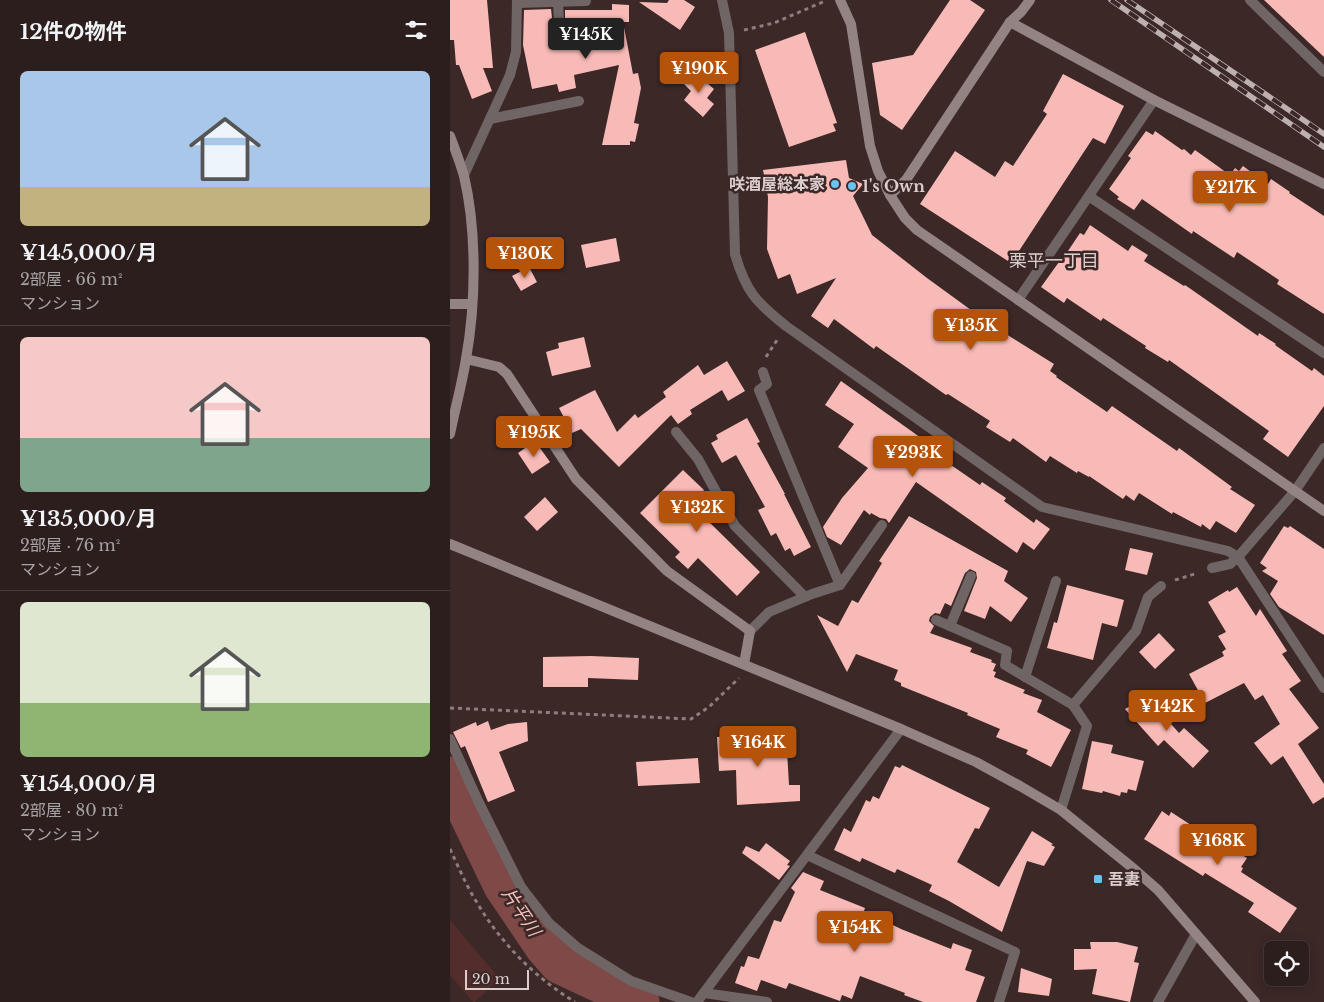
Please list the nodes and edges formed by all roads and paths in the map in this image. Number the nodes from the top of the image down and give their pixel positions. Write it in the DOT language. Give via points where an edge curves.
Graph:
graph roads {
  1 [pos="722,0"];
  2 [pos="840,0"];
  3 [pos="1030,0"];
  4 [pos="1250,0"];
  5 [pos="517,1"];
  6 [pos="558,1"];
  7 [pos="586,1"];
  8 [pos="827,1"];
  9 [pos="1010,22"];
  10 [pos="559,23"];
  11 [pos="729,33"];
  12 [pos="1324,72"];
  13 [pos="1154,100"];
  14 [pos="579,101"];
  15 [pos="490,119"];
  16 [pos="450,136"];
  17 [pos="464,175"];
  18 [pos="1324,184"];
  19 [pos="890,195"];
  20 [pos="1090,197"];
  21 [pos="1018,300"];
  22 [pos="450,304"];
  23 [pos="472,304"];
  24 [pos="782,333"];
  25 [pos="1324,353"];
  26 [pos="466,359"];
  27 [pos="763,372"];
  28 [pos="676,432"];
  29 [pos="450,434"];
  30 [pos="1324,448"];
  31 [pos="1295,490"];
  32 [pos="1324,511"];
  33 [pos="882,525"];
  34 [pos="450,544"];
  35 [pos="1238,557"];
  36 [pos="1212,568"];
  37 [pos="971,576"];
  38 [pos="1056,581"];
  39 [pos="840,585"];
  40 [pos="1160,586"];
  41 [pos="805,597"];
  42 [pos="936,620"];
  43 [pos="950,626"];
  44 [pos="750,631"];
  45 [pos="744,664"];
  46 [pos="1025,676"];
  47 [pos="1324,688"];
  48 [pos="1073,705"];
  49 [pos="450,708"];
  50 [pos="901,729"];
  51 [pos="450,739"];
  52 [pos="1061,810"];
  53 [pos="450,849"];
  54 [pos="807,855"];
  55 [pos="1196,934"];
  56 [pos="704,993"];
  57 [pos="575,1002"];
  58 [pos="691,1002"];
  59 [pos="697,1002"];
  60 [pos="767,1002"];
  61 [pos="999,1002"];
  62 [pos="1158,1002"];
  63 [pos="1255,1002"];
  1 -- 11 [label="street"];
  2 -- 19 [label="street" via="851,24 870,146"];
  3 -- 9 [label="street"];
  4 -- 12 [label="street"];
  5 -- 6 [label="street"];
  5 -- 15 [label="street" via="516,52 510,75"];
  6 -- 7 [label="street"];
  6 -- 10 [label="street"];
  8 -- 11 [label="path" via="774,23"];
  9 -- 13 [label="street"];
  9 -- 19 [label="street" via="906,180"];
  11 -- 35 [label="street" via="735,254 741,275 760,305 1042,507 1228,551"];
  13 -- 18 [label="street"];
  13 -- 20 [label="street"];
  14 -- 15 [label="street"];
  15 -- 17 [label="street"];
  16 -- 17 [label="street"];
  17 -- 23 [label="street" via="471,219"];
  19 -- 21 [label="street" via="917,230"];
  20 -- 21 [label="street"];
  20 -- 25 [label="street"];
  21 -- 31 [label="street"];
  22 -- 23 [label="street"];
  23 -- 26 [label="street"];
  24 -- 27 [label="path" via="765,358"];
  26 -- 29 [label="street"];
  26 -- 44 [label="street" via="499,367 507,374 576,480 667,571"];
  27 -- 39 [label="street" via="767,384 759,390"];
  28 -- 41 [label="street" via="698,459 735,526"];
  30 -- 31 [label="street"];
  31 -- 32 [label="street"];
  31 -- 35 [label="street"];
  33 -- 39 [label="street"];
  34 -- 45 [label="street"];
  35 -- 36 [label="street" via="1230,564"];
  35 -- 47 [label="street"];
  36 -- 40 [label="path"];
  37 -- 43 [label="street"];
  38 -- 46 [label="street"];
  39 -- 41 [label="street"];
  40 -- 48 [label="street" via="1148,597 1136,631"];
  41 -- 44 [label="street" via="769,612"];
  42 -- 43 [label="street"];
  43 -- 46 [label="street" via="1007,650 1005,665"];
  44 -- 45 [label="street"];
  45 -- 49 [label="path" via="739,679 710,707 690,719"];
  45 -- 50 [label="street"];
  46 -- 48 [label="street"];
  48 -- 52 [label="street" via="1087,726"];
  50 -- 52 [label="street" via="976,762"];
  50 -- 54 [label="street"];
  51 -- 58 [label="street" via="521,888 549,923 578,948 631,981"];
  52 -- 55 [label="street" via="1158,890"];
  53 -- 57 [label="path" via="475,900 500,936 524,963"];
  54 -- 56 [label="street"];
  54 -- 61 [label="street" via="1015,952"];
  55 -- 62 [label="street"];
  55 -- 63 [label="street"];
  56 -- 59 [label="street"];
  56 -- 60 [label="street"];
}
